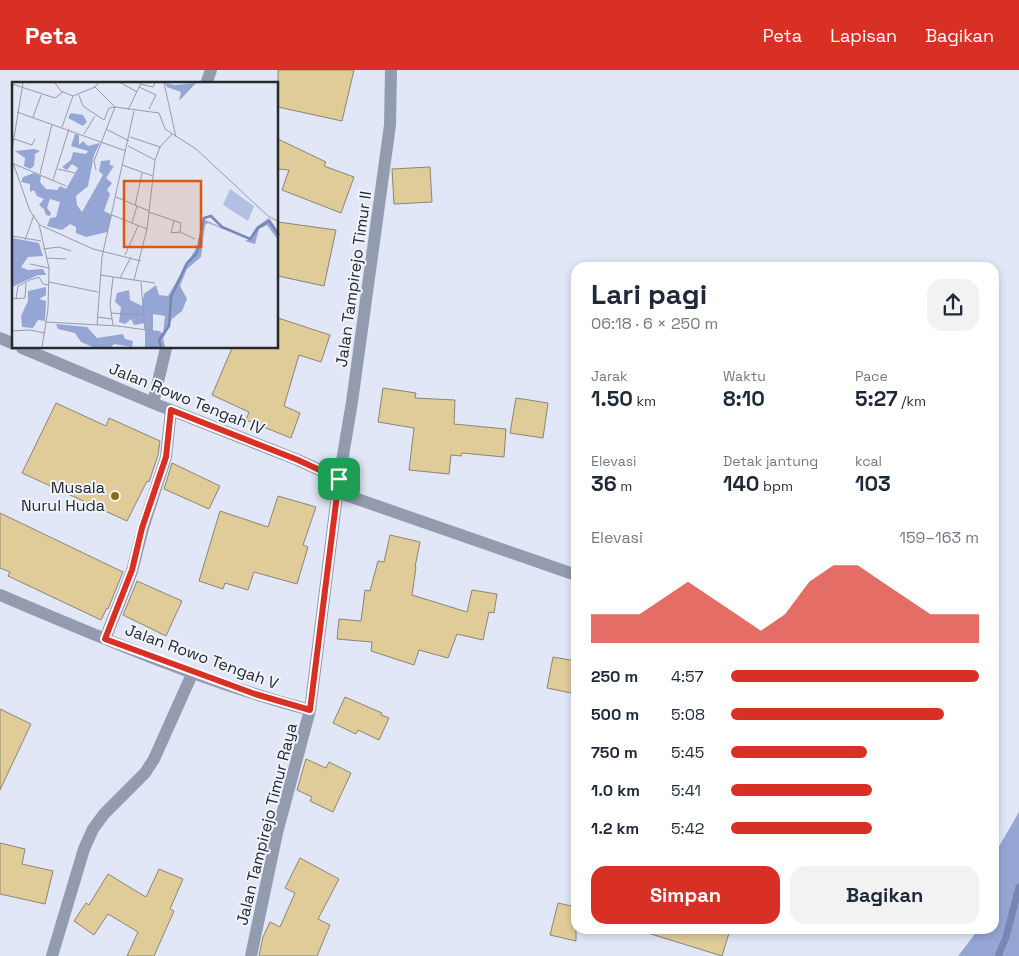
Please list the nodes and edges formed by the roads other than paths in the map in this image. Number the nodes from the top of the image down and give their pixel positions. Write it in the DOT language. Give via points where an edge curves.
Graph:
graph roads {
  1 [pos="211,70"];
  2 [pos="390,70"];
  3 [pos="207,82"];
  4 [pos="0,338"];
  5 [pos="12,343"];
  6 [pos="24,349"];
  7 [pos="166,349"];
  8 [pos="153,403"];
  9 [pos="171,410"];
  10 [pos="339,479"];
  11 [pos="337,492"];
  12 [pos="571,574"];
  13 [pos="0,595"];
  14 [pos="105,639"];
  15 [pos="193,672"];
  16 [pos="310,710"];
  17 [pos="52,956"];
  18 [pos="251,956"];
  1 -- 3 [label="street"];
  2 -- 10 [label="street, Jalan Tampirejo Timur II" via="390,126"];
  4 -- 5 [label="street"];
  6 -- 8 [label="street, Jalan Rowo Tengah IV"];
  7 -- 8 [label="street"];
  8 -- 9 [label="street, Jalan Rowo Tengah IV"];
  9 -- 10 [label="street, Jalan Rowo Tengah IV"];
  9 -- 14 [label="street" via="166,457 142,528 132,570"];
  10 -- 11 [label="street, Jalan Tampirejo Timur II"];
  11 -- 12 [label="street"];
  11 -- 16 [label="street, Jalan Tampirejo Timur Raya"];
  13 -- 14 [label="street, Jalan Rowo Tengah V"];
  14 -- 15 [label="street, Jalan Rowo Tengah V"];
  15 -- 16 [label="street, Jalan Rowo Tengah V"];
  15 -- 17 [label="street" via="154,759 145,773 104,814 84,849"];
  16 -- 18 [label="street, Jalan Tampirejo Timur Raya" via="277,833"];
}
